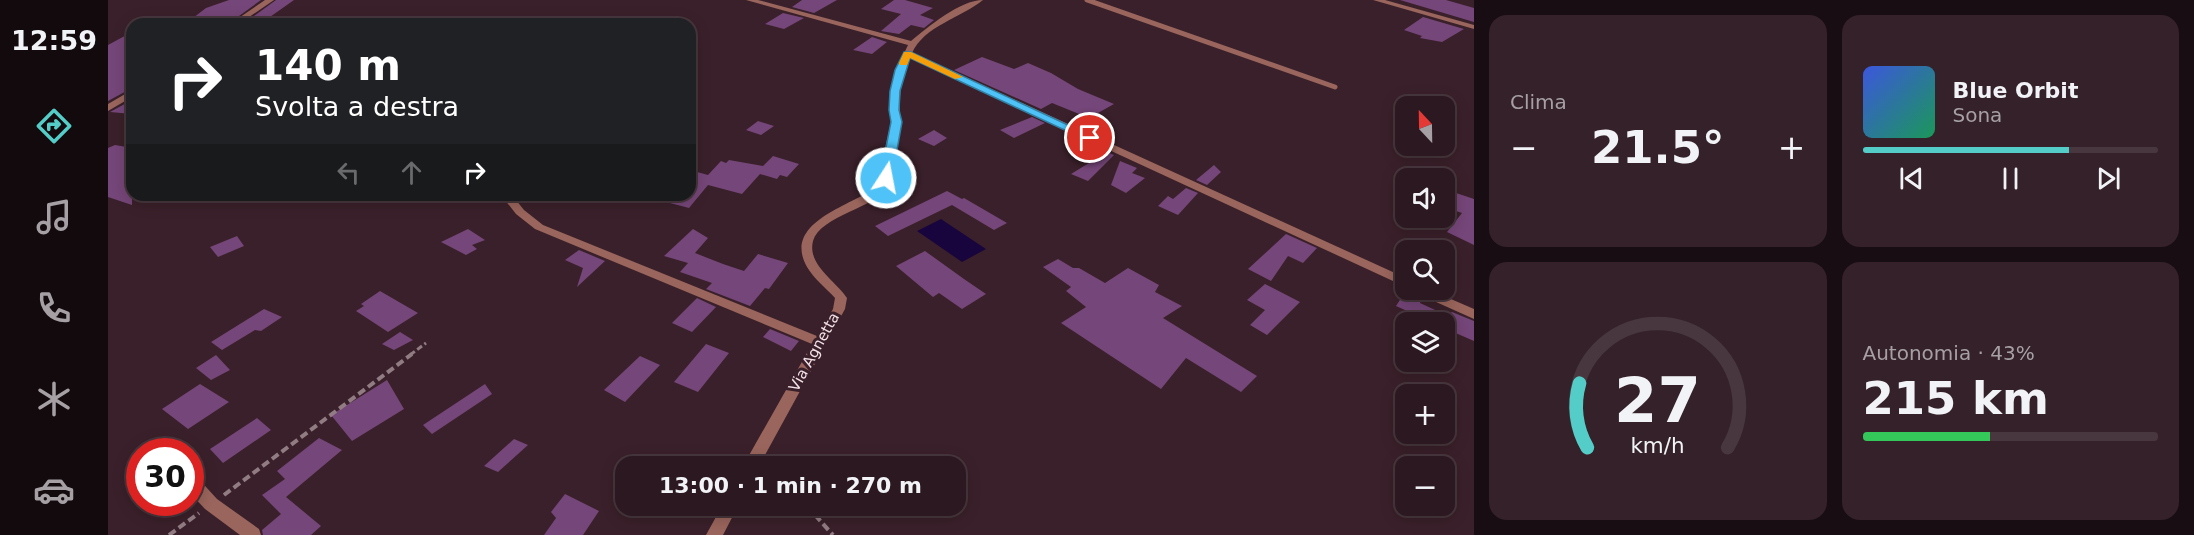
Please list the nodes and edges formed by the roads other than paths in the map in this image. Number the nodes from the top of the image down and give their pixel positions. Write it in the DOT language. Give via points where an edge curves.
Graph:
graph roads {
  1 [pos="270,0"];
  2 [pos="750,0"];
  3 [pos="979,0"];
  4 [pos="1087,0"];
  5 [pos="1377,0"];
  6 [pos="243,18"];
  7 [pos="1474,27"];
  8 [pos="910,49"];
  9 [pos="1335,87"];
  10 [pos="126,98"];
  11 [pos="108,108"];
  12 [pos="511,201"];
  13 [pos="1395,278"];
  14 [pos="1442,300"];
  15 [pos="1474,314"];
  16 [pos="820,342"];
  17 [pos="757,456"];
  18 [pos="204,496"];
  19 [pos="724,516"];
  20 [pos="253,535"];
  21 [pos="714,535"];
  1 -- 6 [label="street"];
  2 -- 8 [label="street"];
  3 -- 8 [label="street" via="937,24"];
  4 -- 9 [label="lane"];
  5 -- 7 [label="street"];
  8 -- 13 [label="street"];
  8 -- 16 [label="street, Via Agnetta" via="895,91 896,122 881,189 811,231 806,244 813,267 841,298"];
  10 -- 11 [label="street"];
  12 -- 16 [label="street" via="539,227"];
  14 -- 15 [label="street"];
  16 -- 17 [label="street, Via Agnetta"];
  18 -- 20 [label="street"];
  19 -- 21 [label="street"];
}
